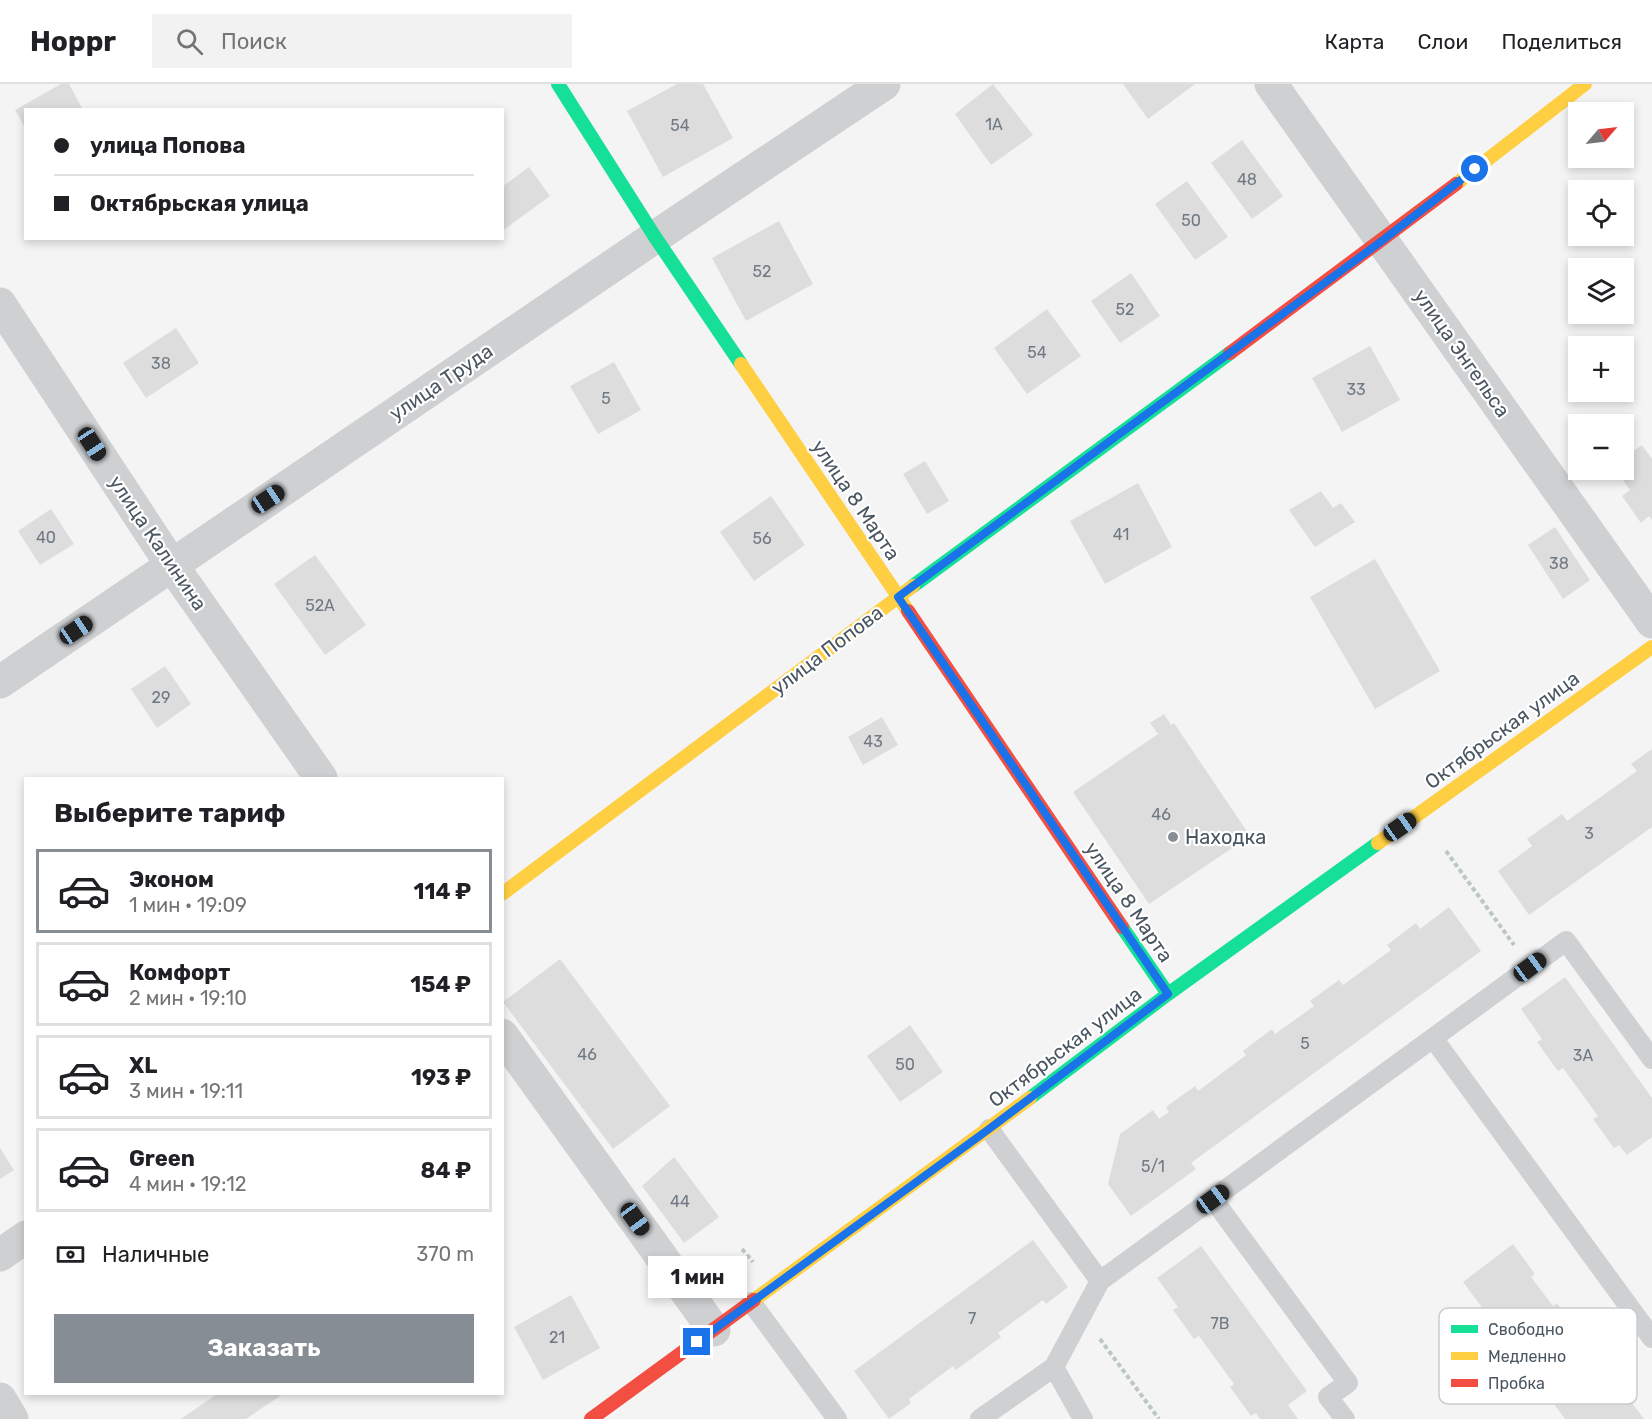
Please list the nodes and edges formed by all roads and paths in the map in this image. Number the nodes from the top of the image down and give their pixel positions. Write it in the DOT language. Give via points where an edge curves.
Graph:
graph roads {
  1 [pos="558,84"];
  2 [pos="884,84"];
  3 [pos="1271,84"];
  4 [pos="1585,84"];
  5 [pos="655,237"];
  6 [pos="1383,240"];
  7 [pos="0,304"];
  8 [pos="171,564"];
  9 [pos="898,597"];
  10 [pos="1652,622"];
  11 [pos="1652,647"];
  12 [pos="0,682"];
  13 [pos="320,777"];
  14 [pos="1446,851"];
  15 [pos="504,892"];
  16 [pos="1530,967"];
  17 [pos="1168,994"];
  18 [pos="504,1038"];
  19 [pos="1433,1038"];
  20 [pos="1652,1059"];
  21 [pos="989,1129"];
  22 [pos="1213,1199"];
  23 [pos="24,1238"];
  24 [pos="0,1255"];
  25 [pos="1100,1281"];
  26 [pos="751,1302"];
  27 [pos="1630,1308"];
  28 [pos="1082,1314"];
  29 [pos="1637,1317"];
  30 [pos="714,1330"];
  31 [pos="1652,1338"];
  32 [pos="1054,1367"];
  33 [pos="0,1400"];
  34 [pos="12,1419"];
  35 [pos="591,1419"];
  36 [pos="837,1419"];
  37 [pos="980,1419"];
  38 [pos="1083,1419"];
  39 [pos="1159,1419"];
  40 [pos="1344,1419"];
  1 -- 5 [label="street, улица 8 Марта"];
  2 -- 5 [label="street, улица Труда"];
  3 -- 6 [label="street, улица Энгельса"];
  4 -- 6 [label="street, улица Попова"];
  5 -- 8 [label="street, улица Труда"];
  5 -- 9 [label="street, улица 8 Марта"];
  6 -- 9 [label="street, улица Попова"];
  6 -- 10 [label="street, улица Энгельса"];
  7 -- 8 [label="street, улица Калинина"];
  8 -- 12 [label="street, улица Труда"];
  8 -- 13 [label="street, улица Калинина"];
  9 -- 15 [label="street, улица Попова"];
  9 -- 17 [label="street, улица 8 Марта"];
  11 -- 17 [label="street, Октябрьская улица"];
  14 -- 16 [label="path"];
  16 -- 19 [label="lane"];
  16 -- 20 [label="lane" via="1566,941"];
  17 -- 21 [label="street, Октябрьская улица"];
  18 -- 30 [label="street"];
  19 -- 22 [label="lane"];
  19 -- 27 [label="lane"];
  21 -- 25 [label="lane"];
  21 -- 26 [label="street, Октябрьская улица"];
  22 -- 25 [label="lane"];
  22 -- 40 [label="lane" via="1348,1383 1328,1397"];
  23 -- 24 [label="street"];
  25 -- 28 [label="lane"];
  26 -- 30 [label="street, Октябрьская улица"];
  26 -- 36 [label="lane"];
  28 -- 32 [label="lane"];
  28 -- 39 [label="path"];
  29 -- 31 [label="lane"];
  30 -- 35 [label="street, Октябрьская улица"];
  32 -- 37 [label="lane"];
  32 -- 38 [label="lane"];
  33 -- 34 [label="street"];
}
